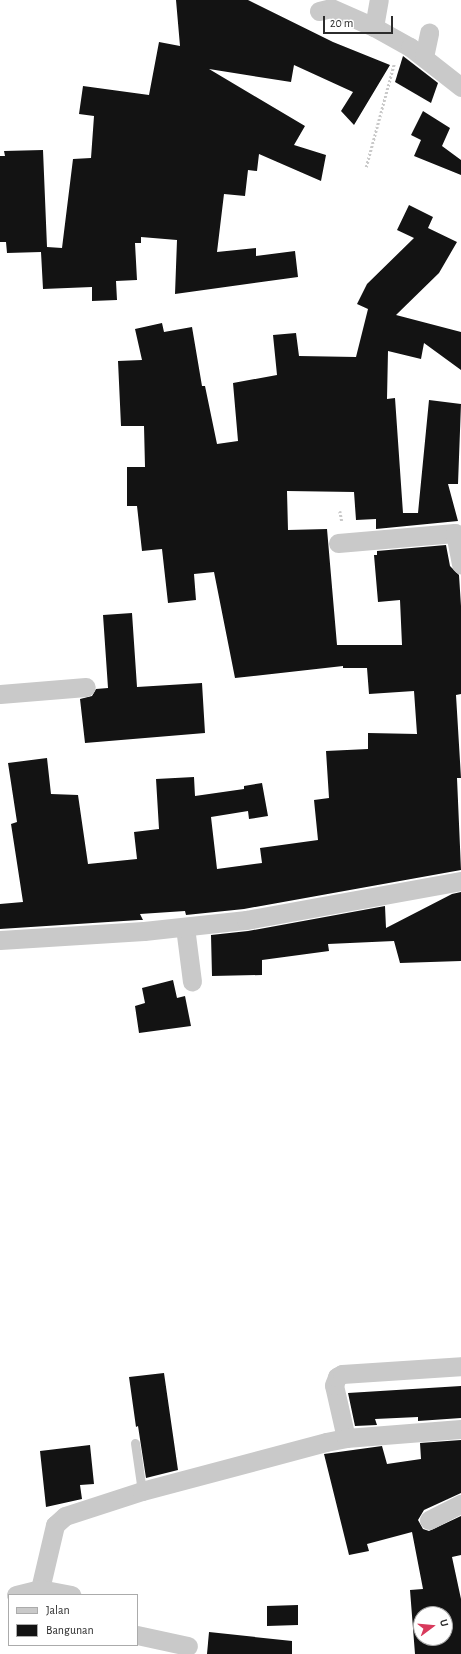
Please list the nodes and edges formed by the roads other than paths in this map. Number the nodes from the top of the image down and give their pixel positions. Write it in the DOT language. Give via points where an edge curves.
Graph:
graph roads {
  1 [pos="379,0"];
  2 [pos="319,11"];
  3 [pos="374,27"];
  4 [pos="429,33"];
  5 [pos="424,57"];
  6 [pos="461,87"];
  7 [pos="338,543"];
  8 [pos="461,564"];
  9 [pos="86,687"];
  10 [pos="0,694"];
  11 [pos="461,881"];
  12 [pos="185,927"];
  13 [pos="0,940"];
  14 [pos="192,982"];
  15 [pos="461,1366"];
  16 [pos="461,1429"];
  17 [pos="346,1438"];
  18 [pos="135,1444"];
  19 [pos="142,1491"];
  20 [pos="461,1504"];
  21 [pos="429,1520"];
  22 [pos="40,1589"];
  23 [pos="20,1594"];
  24 [pos="66,1594"];
  25 [pos="138,1635"];
  26 [pos="188,1646"];
  1 -- 3 [label="street"];
  2 -- 3 [label="street" via="331,8"];
  3 -- 5 [label="street"];
  4 -- 5 [label="street"];
  5 -- 6 [label="street"];
  7 -- 8 [label="street" via="454,533"];
  9 -- 10 [label="street"];
  11 -- 12 [label="street" via="246,920"];
  12 -- 13 [label="street"];
  12 -- 14 [label="street"];
  15 -- 17 [label="street" via="342,1374 334,1385"];
  16 -- 17 [label="street"];
  17 -- 19 [label="street"];
  18 -- 19 [label="lane"];
  19 -- 22 [label="street" via="61,1518 55,1525"];
  20 -- 21 [label="street"];
  22 -- 23 [label="street"];
  22 -- 24 [label="street"];
  25 -- 26 [label="street"];
}
